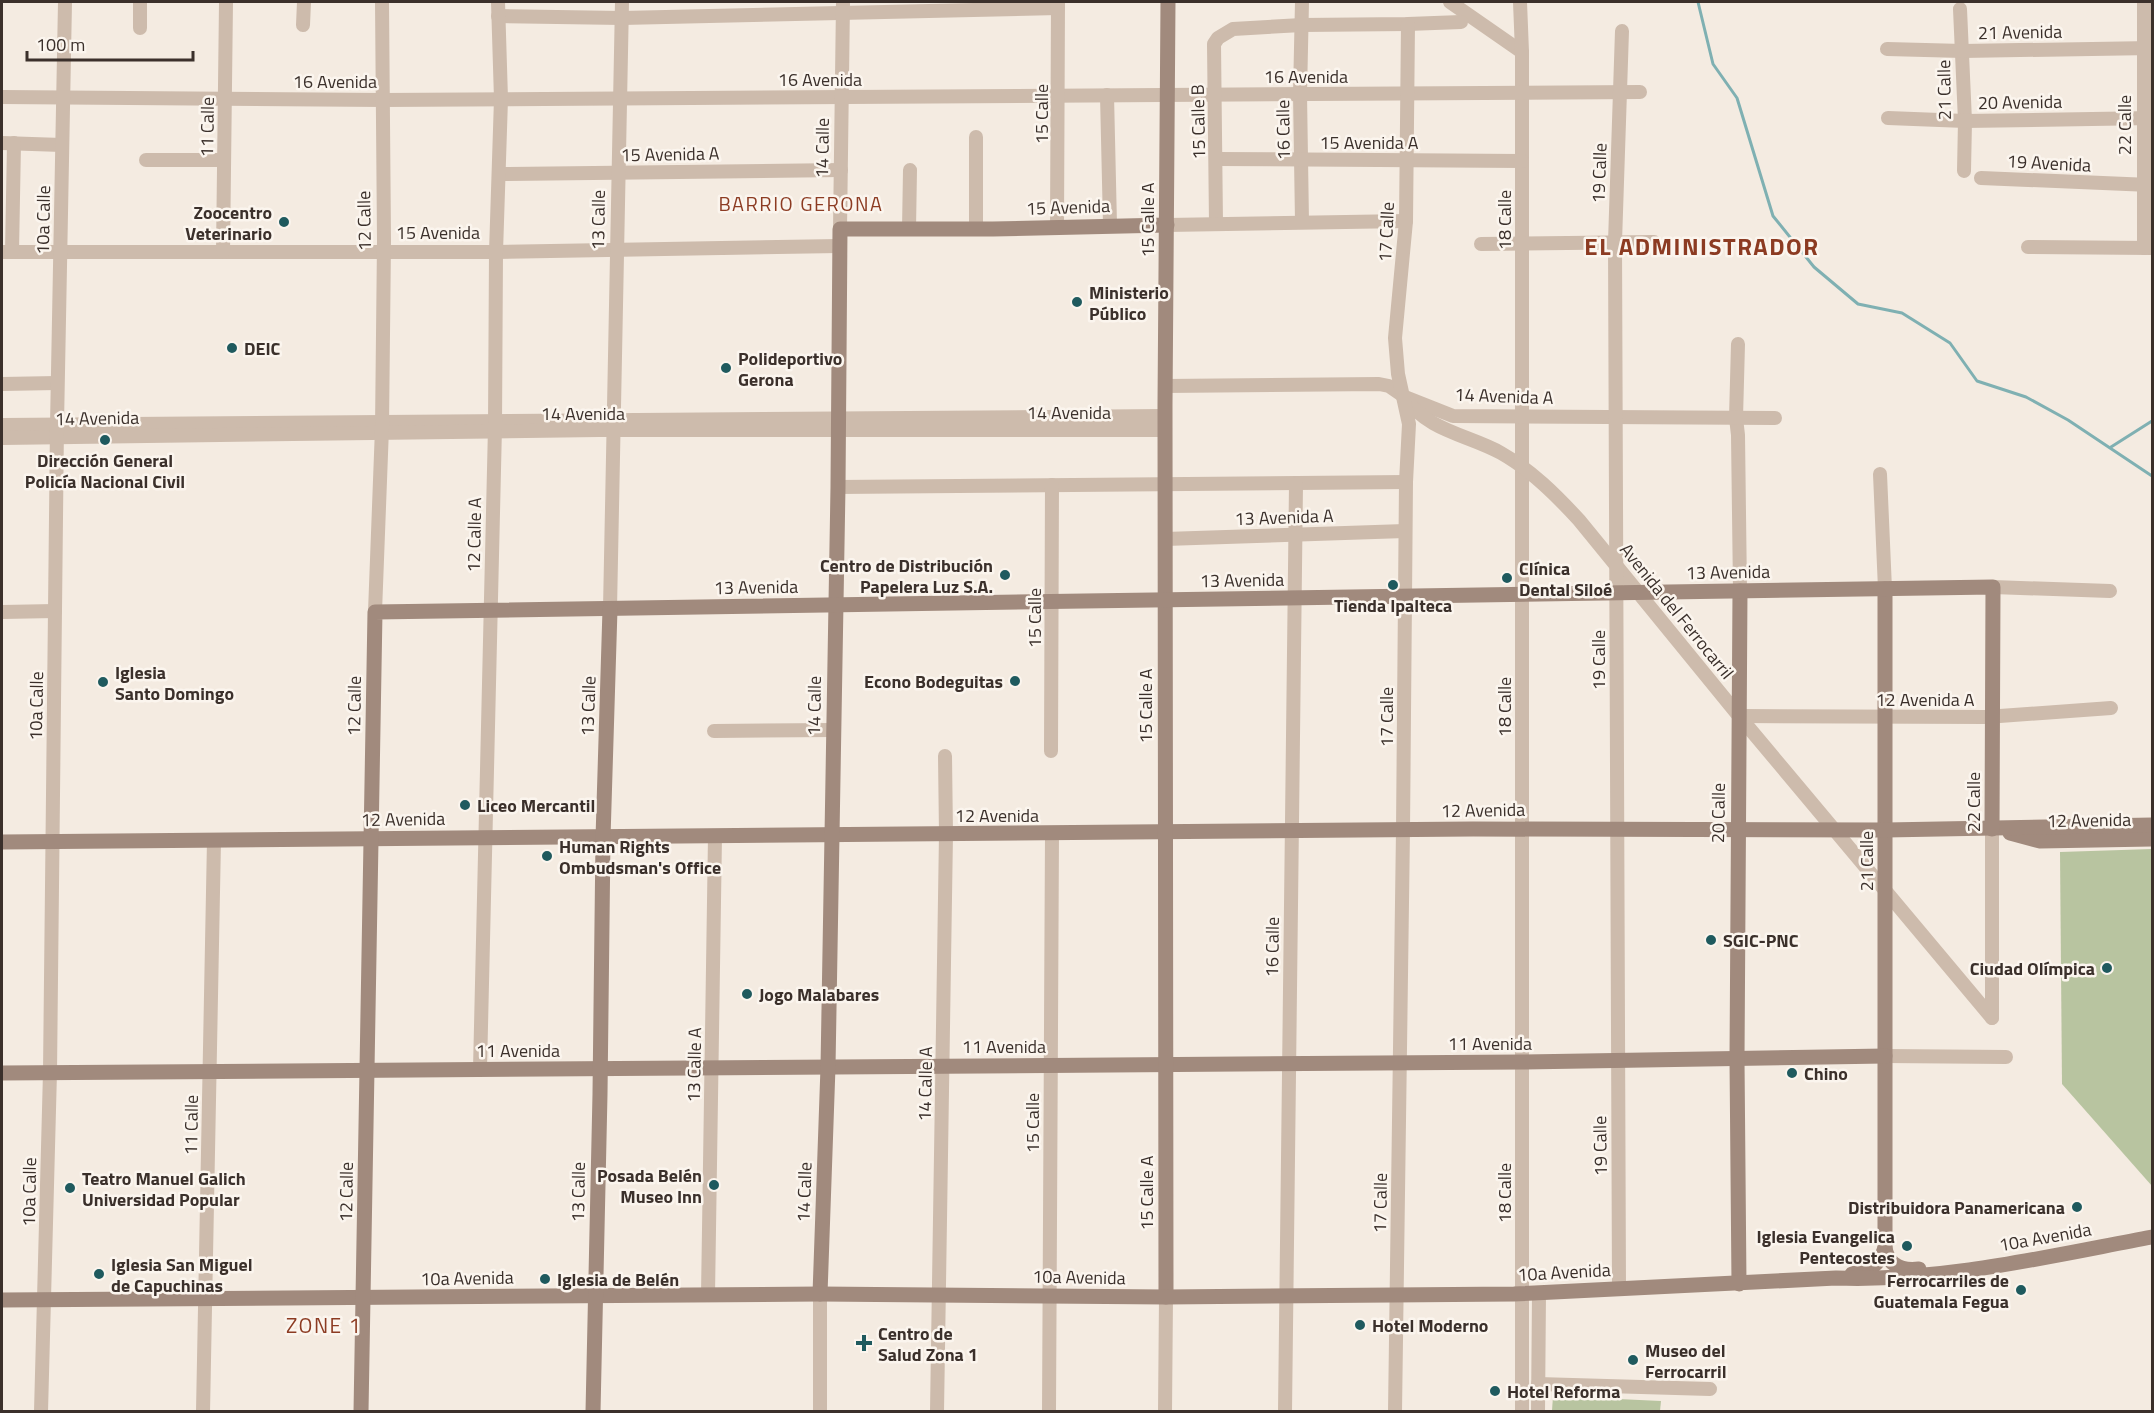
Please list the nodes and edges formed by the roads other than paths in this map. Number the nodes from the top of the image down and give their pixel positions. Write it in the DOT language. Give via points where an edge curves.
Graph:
graph roads {
  1 [pos="65,2"];
  2 [pos="140,2"];
  3 [pos="226,2"];
  4 [pos="304,2"];
  5 [pos="382,2"];
  6 [pos="498,2"];
  7 [pos="622,2"];
  8 [pos="1168,2"];
  9 [pos="1302,2"];
  10 [pos="1450,2"];
  11 [pos="1520,2"];
  12 [pos="2144,2"];
  13 [pos="1058,4"];
  14 [pos="843,7"];
  15 [pos="1960,9"];
  16 [pos="498,16"];
  17 [pos="622,18"];
  18 [pos="1461,22"];
  19 [pos="303,24"];
  20 [pos="1408,24"];
  21 [pos="1302,25"];
  22 [pos="140,28"];
  23 [pos="1623,31"];
  24 [pos="2148,48"];
  25 [pos="1887,49"];
  26 [pos="1963,51"];
  27 [pos="1522,52"];
  28 [pos="1620,92"];
  29 [pos="1640,92"];
  30 [pos="1407,93"];
  31 [pos="1522,93"];
  32 [pos="1215,94"];
  33 [pos="1300,94"];
  34 [pos="1059,95"];
  35 [pos="1107,95"];
  36 [pos="1167,95"];
  37 [pos="2,97"];
  38 [pos="842,97"];
  39 [pos="63,98"];
  40 [pos="620,98"];
  41 [pos="225,99"];
  42 [pos="501,99"];
  43 [pos="382,100"];
  44 [pos="1888,118"];
  45 [pos="2148,118"];
  46 [pos="1965,121"];
  47 [pos="976,137"];
  48 [pos="8,143"];
  49 [pos="62,145"];
  50 [pos="1217,159"];
  51 [pos="1301,159"];
  52 [pos="146,160"];
  53 [pos="224,160"];
  54 [pos="1406,160"];
  55 [pos="1522,160"];
  56 [pos="841,170"];
  57 [pos="910,170"];
  58 [pos="1964,171"];
  59 [pos="619,173"];
  60 [pos="500,174"];
  61 [pos="1981,178"];
  62 [pos="2148,185"];
  63 [pos="1406,221"];
  64 [pos="1302,222"];
  65 [pos="1216,224"];
  66 [pos="1110,225"];
  67 [pos="1167,225"];
  68 [pos="1057,227"];
  69 [pos="909,229"];
  70 [pos="976,229"];
  71 [pos="840,230"];
  72 [pos="1615,242"];
  73 [pos="1654,242"];
  74 [pos="1522,243"];
  75 [pos="1481,244"];
  76 [pos="839,246"];
  77 [pos="2028,248"];
  78 [pos="2148,248"];
  79 [pos="617,250"];
  80 [pos="7,252"];
  81 [pos="60,252"];
  82 [pos="223,252"];
  83 [pos="384,252"];
  84 [pos="496,252"];
  85 [pos="1738,344"];
  86 [pos="57,383"];
  87 [pos="2,384"];
  88 [pos="1165,386"];
  89 [pos="1404,396"];
  90 [pos="1522,416"];
  91 [pos="1614,416"];
  92 [pos="1736,418"];
  93 [pos="1775,418"];
  94 [pos="1165,423"];
  95 [pos="837,424"];
  96 [pos="2,425"];
  97 [pos="614,425"];
  98 [pos="495,426"];
  99 [pos="382,427"];
  100 [pos="57,431"];
  101 [pos="2,438"];
  102 [pos="1521,466"];
  103 [pos="1880,474"];
  104 [pos="1406,483"];
  105 [pos="1165,484"];
  106 [pos="1296,484"];
  107 [pos="1052,485"];
  108 [pos="838,487"];
  109 [pos="1405,531"];
  110 [pos="1295,535"];
  111 [pos="1165,539"];
  112 [pos="1616,565"];
  113 [pos="1993,588"];
  114 [pos="1885,589"];
  115 [pos="1740,591"];
  116 [pos="2110,591"];
  117 [pos="1616,593"];
  118 [pos="1638,593"];
  119 [pos="1522,595"];
  120 [pos="1405,597"];
  121 [pos="1294,598"];
  122 [pos="1165,600"];
  123 [pos="1052,602"];
  124 [pos="835,605"];
  125 [pos="610,609"];
  126 [pos="55,611"];
  127 [pos="491,611"];
  128 [pos="2,612"];
  129 [pos="375,612"];
  130 [pos="2111,708"];
  131 [pos="1739,716"];
  132 [pos="1885,717"];
  133 [pos="1993,717"];
  134 [pos="833,730"];
  135 [pos="714,731"];
  136 [pos="1052,751"];
  137 [pos="945,756"];
  138 [pos="2152,825"];
  139 [pos="1522,829"];
  140 [pos="1618,829"];
  141 [pos="1737,829"];
  142 [pos="1992,829"];
  143 [pos="1403,830"];
  144 [pos="1835,830"];
  145 [pos="1886,830"];
  146 [pos="1292,831"];
  147 [pos="1165,832"];
  148 [pos="946,834"];
  149 [pos="1052,834"];
  150 [pos="831,835"];
  151 [pos="715,836"];
  152 [pos="486,838"];
  153 [pos="603,838"];
  154 [pos="371,839"];
  155 [pos="2152,839"];
  156 [pos="214,840"];
  157 [pos="52,841"];
  158 [pos="2,842"];
  159 [pos="1885,891"];
  160 [pos="1992,1017"];
  161 [pos="1885,1056"];
  162 [pos="2006,1057"];
  163 [pos="1737,1059"];
  164 [pos="1617,1061"];
  165 [pos="1521,1062"];
  166 [pos="1399,1063"];
  167 [pos="1289,1064"];
  168 [pos="1050,1065"];
  169 [pos="1166,1065"];
  170 [pos="943,1066"];
  171 [pos="828,1067"];
  172 [pos="600,1068"];
  173 [pos="712,1068"];
  174 [pos="480,1069"];
  175 [pos="367,1070"];
  176 [pos="210,1071"];
  177 [pos="50,1072"];
  178 [pos="2,1073"];
  179 [pos="2152,1229"];
  180 [pos="2152,1237"];
  181 [pos="1885,1248"];
  182 [pos="1836,1278"];
  183 [pos="1739,1284"];
  184 [pos="1619,1289"];
  185 [pos="1539,1293"];
  186 [pos="820,1294"];
  187 [pos="1523,1294"];
  188 [pos="708,1295"];
  189 [pos="938,1295"];
  190 [pos="1051,1295"];
  191 [pos="1397,1295"];
  192 [pos="595,1296"];
  193 [pos="1286,1296"];
  194 [pos="206,1297"];
  195 [pos="1166,1297"];
  196 [pos="363,1298"];
  197 [pos="44,1299"];
  198 [pos="2,1300"];
  199 [pos="1538,1384"];
  200 [pos="1710,1389"];
  201 [pos="41,1412"];
  202 [pos="203,1412"];
  203 [pos="361,1412"];
  204 [pos="593,1412"];
  205 [pos="820,1412"];
  206 [pos="937,1412"];
  207 [pos="1049,1412"];
  208 [pos="1165,1412"];
  209 [pos="1285,1412"];
  210 [pos="1395,1412"];
  211 [pos="1522,1412"];
  212 [pos="1538,1412"];
  1 -- 39 [label="street, 10a Calle"];
  2 -- 22 [label="street"];
  3 -- 41 [label="street, 11 Calle"];
  4 -- 19 [label="street"];
  5 -- 43 [label="street, 12 Calle"];
  6 -- 16 [label="street, 12 Calle A"];
  7 -- 17 [label="street, 13 Calle"];
  8 -- 36 [label="street, 15 Calle A"];
  9 -- 21 [label="street, 16 Calle"];
  10 -- 27 [label="street"];
  11 -- 27 [label="street, 18 Calle"];
  12 -- 24 [label="street, 22 Calle"];
  13 -- 14 [label="street"];
  13 -- 34 [label="street, 15 Calle"];
  14 -- 17 [label="street"];
  14 -- 38 [label="street, 14 Calle"];
  15 -- 26 [label="street, 21 Calle"];
  16 -- 17 [label="street"];
  16 -- 42 [label="street, 12 Calle A"];
  17 -- 40 [label="street, 13 Calle"];
  18 -- 20 [label="street"];
  20 -- 21 [label="street"];
  20 -- 30 [label="street, 17 Calle"];
  21 -- 32 [label="street, 15 Calle B" via="1233,29 1218,38 1214,44"];
  21 -- 33 [label="street, 16 Calle"];
  23 -- 28 [label="street, 19 Calle"];
  24 -- 26 [label="street, 21 Avenida"];
  24 -- 45 [label="street, 22 Calle"];
  25 -- 26 [label="street, 21 Avenida"];
  26 -- 46 [label="street, 21 Calle"];
  27 -- 31 [label="street, 18 Calle"];
  28 -- 29 [label="street, 16 Avenida"];
  28 -- 31 [label="street, 16 Avenida"];
  28 -- 72 [label="street, 19 Calle"];
  30 -- 31 [label="street, 16 Avenida"];
  30 -- 33 [label="street, 16 Avenida"];
  30 -- 54 [label="street, 17 Calle"];
  31 -- 55 [label="street, 18 Calle"];
  32 -- 33 [label="street, 16 Avenida"];
  32 -- 36 [label="street, 16 Avenida"];
  32 -- 50 [label="street, 15 Calle B"];
  33 -- 51 [label="street, 16 Calle"];
  34 -- 35 [label="street, 16 Avenida"];
  34 -- 38 [label="street, 16 Avenida"];
  34 -- 68 [label="street, 15 Calle"];
  35 -- 36 [label="street, 16 Avenida"];
  35 -- 66 [label="street"];
  36 -- 67 [label="street, 15 Calle A"];
  37 -- 39 [label="street, 16 Avenida"];
  38 -- 40 [label="street, 16 Avenida"];
  38 -- 56 [label="street, 14 Calle"];
  39 -- 41 [label="street, 16 Avenida"];
  39 -- 49 [label="street, 10a Calle"];
  40 -- 42 [label="street, 16 Avenida"];
  40 -- 59 [label="street, 13 Calle"];
  41 -- 43 [label="street, 16 Avenida"];
  41 -- 53 [label="street, 11 Calle"];
  42 -- 43 [label="street, 16 Avenida"];
  42 -- 60 [label="street, 12 Calle A"];
  43 -- 83 [label="street, 12 Calle"];
  44 -- 46 [label="street, 20 Avenida"];
  45 -- 46 [label="street, 20 Avenida"];
  45 -- 62 [label="street, 22 Calle"];
  46 -- 58 [label="street, 21 Calle"];
  47 -- 70 [label="street"];
  48 -- 49 [label="street"];
  48 -- 80 [label="street"];
  49 -- 81 [label="street, 10a Calle"];
  50 -- 51 [label="street, 15 Avenida A"];
  50 -- 65 [label="street, 15 Calle B"];
  51 -- 54 [label="street, 15 Avenida A"];
  51 -- 64 [label="street, 16 Calle"];
  52 -- 53 [label="street"];
  53 -- 82 [label="street, 11 Calle"];
  54 -- 55 [label="street, 15 Avenida A"];
  54 -- 63 [label="street, 17 Calle"];
  55 -- 74 [label="street, 18 Calle"];
  56 -- 59 [label="street, 15 Avenida A"];
  56 -- 71 [label="street, 14 Calle"];
  57 -- 69 [label="street"];
  59 -- 60 [label="street, 15 Avenida A"];
  59 -- 79 [label="street, 13 Calle"];
  60 -- 84 [label="street, 12 Calle A"];
  61 -- 62 [label="street, 19 Avenida"];
  62 -- 78 [label="street, 22 Calle"];
  63 -- 64 [label="street, 15 Avenida"];
  63 -- 89 [label="street, 17 Calle" via="1395,338"];
  64 -- 65 [label="street, 15 Avenida"];
  65 -- 67 [label="street, 15 Avenida"];
  66 -- 67 [label="street, 15 Avenida"];
  66 -- 68 [label="street, 15 Avenida"];
  67 -- 88 [label="street, 15 Calle A"];
  68 -- 70 [label="street, 15 Avenida"];
  69 -- 70 [label="street, 15 Avenida"];
  69 -- 71 [label="street, 15 Avenida"];
  71 -- 76 [label="street, 14 Calle"];
  72 -- 73 [label="street"];
  72 -- 74 [label="street"];
  72 -- 91 [label="street, 19 Calle"];
  74 -- 75 [label="street"];
  74 -- 90 [label="street, 18 Calle"];
  76 -- 79 [label="street, 15 Avenida"];
  76 -- 95 [label="street, 14 Calle"];
  77 -- 78 [label="street"];
  79 -- 84 [label="street, 15 Avenida"];
  79 -- 97 [label="street, 13 Calle"];
  80 -- 81 [label="street, 15 Avenida"];
  81 -- 82 [label="street, 15 Avenida"];
  81 -- 86 [label="street, 10a Calle"];
  82 -- 83 [label="street, 15 Avenida"];
  83 -- 84 [label="street, 15 Avenida"];
  83 -- 99 [label="street, 12 Calle"];
  84 -- 98 [label="street, 12 Calle A"];
  85 -- 92 [label="street, 20 Calle"];
  86 -- 87 [label="street"];
  86 -- 100 [label="street, 10a Calle"];
  88 -- 89 [label="street, 14 Avenida A" via="1379,384"];
  88 -- 94 [label="street, 15 Calle A"];
  89 -- 90 [label="street, 14 Avenida A" via="1454,416"];
  89 -- 102 [label="street, Avenida del Ferrocarril" via="1426,420 1480,442"];
  89 -- 104 [label="street, 17 Calle" via="1410,424"];
  90 -- 91 [label="street, 14 Avenida A"];
  90 -- 102 [label="street, 18 Calle"];
  91 -- 92 [label="street, 14 Avenida A"];
  91 -- 112 [label="street, 19 Calle"];
  92 -- 93 [label="street, 14 Avenida A"];
  92 -- 115 [label="street, 20 Calle"];
  94 -- 95 [label="street, 14 Avenida"];
  94 -- 105 [label="street, 15 Calle A"];
  95 -- 97 [label="street, 14 Avenida"];
  95 -- 108 [label="street, 14 Calle"];
  96 -- 100 [label="street"];
  97 -- 98 [label="street, 14 Avenida"];
  97 -- 125 [label="street, 13 Calle"];
  98 -- 99 [label="street, 14 Avenida"];
  98 -- 127 [label="street, 12 Calle A"];
  99 -- 100 [label="street, 14 Avenida"];
  99 -- 129 [label="street, 12 Calle"];
  100 -- 101 [label="street, 14 Avenida"];
  100 -- 126 [label="street, 10a Calle"];
  102 -- 112 [label="street, Avenida del Ferrocarril" via="1560,499"];
  102 -- 119 [label="street, 18 Calle"];
  103 -- 114 [label="street, 21 Calle"];
  104 -- 106 [label="street"];
  104 -- 109 [label="street, 17 Calle"];
  105 -- 106 [label="street"];
  105 -- 107 [label="street"];
  105 -- 111 [label="street, 15 Calle A"];
  106 -- 110 [label="street, 16 Calle"];
  107 -- 108 [label="street"];
  107 -- 123 [label="street, 15 Calle"];
  108 -- 124 [label="street, 14 Calle"];
  109 -- 110 [label="street, 13 Avenida A"];
  109 -- 120 [label="street, 17 Calle"];
  110 -- 111 [label="street, 13 Avenida A"];
  110 -- 121 [label="street, 16 Calle"];
  111 -- 122 [label="street, 15 Calle A"];
  112 -- 117 [label="street, 19 Calle"];
  112 -- 118 [label="street, Avenida del Ferrocarril"];
  113 -- 114 [label="street, 13 Avenida"];
  113 -- 116 [label="street, 13 Avenida"];
  113 -- 133 [label="street, 22 Calle"];
  114 -- 115 [label="street, 13 Avenida"];
  114 -- 132 [label="street, 21 Calle"];
  115 -- 118 [label="street, 13 Avenida"];
  115 -- 131 [label="street, 20 Calle"];
  117 -- 118 [label="street, 13 Avenida"];
  117 -- 119 [label="street, 13 Avenida"];
  117 -- 140 [label="street, 19 Calle"];
  118 -- 131 [label="street, Avenida del Ferrocarril"];
  119 -- 120 [label="street, 13 Avenida"];
  119 -- 139 [label="street, 18 Calle"];
  120 -- 121 [label="street, 13 Avenida"];
  120 -- 143 [label="street, 17 Calle"];
  121 -- 122 [label="street, 13 Avenida"];
  121 -- 146 [label="street, 16 Calle"];
  122 -- 123 [label="street, 13 Avenida"];
  122 -- 147 [label="street, 15 Calle A"];
  123 -- 124 [label="street, 13 Avenida"];
  123 -- 136 [label="street, 15 Calle"];
  124 -- 125 [label="street, 13 Avenida"];
  124 -- 134 [label="street, 14 Calle"];
  125 -- 127 [label="street, 13 Avenida"];
  125 -- 153 [label="street, 13 Calle"];
  126 -- 128 [label="street"];
  126 -- 157 [label="street, 10a Calle"];
  127 -- 129 [label="street, 13 Avenida"];
  127 -- 152 [label="street, 12 Calle A"];
  129 -- 154 [label="street, 12 Calle"];
  130 -- 133 [label="street, 12 Avenida A"];
  131 -- 132 [label="street, 12 Avenida A"];
  131 -- 141 [label="street, 20 Calle"];
  131 -- 144 [label="street, Avenida del Ferrocarril"];
  132 -- 133 [label="street, 12 Avenida A"];
  132 -- 145 [label="street, 21 Calle"];
  133 -- 142 [label="street, 22 Calle"];
  134 -- 135 [label="street"];
  134 -- 150 [label="street, 14 Calle"];
  137 -- 148 [label="street, 14 Calle A"];
  138 -- 142 [label="street, 12 Avenida"];
  139 -- 140 [label="street, 12 Avenida"];
  139 -- 143 [label="street, 12 Avenida"];
  139 -- 165 [label="street, 18 Calle"];
  140 -- 141 [label="street, 12 Avenida"];
  140 -- 164 [label="street, 19 Calle"];
  141 -- 144 [label="street, 12 Avenida"];
  141 -- 163 [label="street, 20 Calle"];
  142 -- 145 [label="street, 12 Avenida"];
  142 -- 155 [label="street, 12 Avenida" via="2040,841"];
  142 -- 160 [label="street, 22 Calle"];
  143 -- 146 [label="street, 12 Avenida"];
  143 -- 166 [label="street, 17 Calle"];
  144 -- 145 [label="street, 12 Avenida"];
  144 -- 159 [label="street, Avenida del Ferrocarril"];
  145 -- 159 [label="street, 21 Calle"];
  146 -- 147 [label="street, 12 Avenida"];
  146 -- 167 [label="street, 16 Calle"];
  147 -- 149 [label="street, 12 Avenida"];
  147 -- 169 [label="street, 15 Calle A"];
  148 -- 149 [label="street, 12 Avenida"];
  148 -- 150 [label="street, 12 Avenida"];
  148 -- 170 [label="street, 14 Calle A"];
  149 -- 168 [label="street, 15 Calle"];
  150 -- 151 [label="street, 12 Avenida"];
  150 -- 171 [label="street, 14 Calle"];
  151 -- 153 [label="street, 12 Avenida"];
  151 -- 173 [label="street, 13 Calle A"];
  152 -- 153 [label="street, 12 Avenida"];
  152 -- 154 [label="street, 12 Avenida"];
  152 -- 174 [label="street, 12 Calle A"];
  153 -- 172 [label="street, 13 Calle"];
  154 -- 156 [label="street, 12 Avenida"];
  154 -- 175 [label="street, 12 Calle"];
  156 -- 157 [label="street, 12 Avenida"];
  156 -- 176 [label="street, 11 Calle"];
  157 -- 158 [label="street, 12 Avenida"];
  157 -- 177 [label="street, 10a Calle"];
  159 -- 160 [label="street, Avenida del Ferrocarril"];
  159 -- 161 [label="street, 21 Calle"];
  161 -- 162 [label="street, 11 Avenida"];
  161 -- 163 [label="street, 11 Avenida"];
  161 -- 181 [label="street, 21 Calle"];
  163 -- 164 [label="street, 11 Avenida"];
  163 -- 183 [label="street, 20 Calle"];
  164 -- 165 [label="street, 11 Avenida"];
  164 -- 184 [label="street, 19 Calle"];
  165 -- 166 [label="street, 11 Avenida"];
  165 -- 187 [label="street, 18 Calle"];
  166 -- 167 [label="street, 11 Avenida"];
  166 -- 191 [label="street, 17 Calle"];
  167 -- 169 [label="street, 11 Avenida"];
  167 -- 193 [label="street, 16 Calle"];
  168 -- 169 [label="street, 11 Avenida"];
  168 -- 170 [label="street, 11 Avenida"];
  168 -- 190 [label="street, 15 Calle"];
  169 -- 195 [label="street, 15 Calle A"];
  170 -- 171 [label="street, 11 Avenida"];
  170 -- 189 [label="street, 14 Calle A"];
  171 -- 173 [label="street, 11 Avenida"];
  171 -- 186 [label="street, 14 Calle"];
  172 -- 173 [label="street, 11 Avenida"];
  172 -- 174 [label="street, 11 Avenida"];
  172 -- 192 [label="street, 13 Calle"];
  173 -- 188 [label="street, 13 Calle A"];
  174 -- 175 [label="street, 11 Avenida"];
  175 -- 176 [label="street, 11 Avenida"];
  175 -- 196 [label="street, 12 Calle"];
  176 -- 177 [label="street, 11 Avenida"];
  176 -- 194 [label="street, 11 Calle"];
  177 -- 178 [label="street, 11 Avenida"];
  177 -- 197 [label="street, 10a Calle"];
  179 -- 181 [label="street, 10a Avenida" via="1916,1270 1894,1264"];
  180 -- 182 [label="street, 10a Avenida" via="1950,1272"];
  181 -- 182 [label="street" via="1875,1266"];
  182 -- 183 [label="street, 10a Avenida"];
  183 -- 184 [label="street, 10a Avenida"];
  184 -- 185 [label="street, 10a Avenida"];
  185 -- 187 [label="street, 10a Avenida"];
  185 -- 199 [label="street"];
  186 -- 188 [label="street, 10a Avenida"];
  186 -- 189 [label="street, 10a Avenida"];
  186 -- 205 [label="street, 14 Calle"];
  187 -- 191 [label="street, 10a Avenida"];
  187 -- 211 [label="street, 18 Calle"];
  188 -- 192 [label="street, 10a Avenida"];
  189 -- 190 [label="street, 10a Avenida"];
  189 -- 206 [label="street, 14 Calle A"];
  190 -- 195 [label="street, 10a Avenida"];
  190 -- 207 [label="street, 15 Calle"];
  191 -- 193 [label="street, 10a Avenida"];
  191 -- 210 [label="street, 17 Calle"];
  192 -- 196 [label="street, 10a Avenida"];
  192 -- 204 [label="street, 13 Calle"];
  193 -- 195 [label="street, 10a Avenida"];
  193 -- 209 [label="street, 16 Calle"];
  194 -- 196 [label="street, 10a Avenida"];
  194 -- 197 [label="street, 10a Avenida"];
  194 -- 202 [label="street, 11 Calle"];
  195 -- 208 [label="street, 15 Calle A"];
  196 -- 203 [label="street, 12 Calle"];
  197 -- 198 [label="street, 10a Avenida"];
  197 -- 201 [label="street, 10a Calle"];
  199 -- 200 [label="street"];
  199 -- 212 [label="street"];
}
